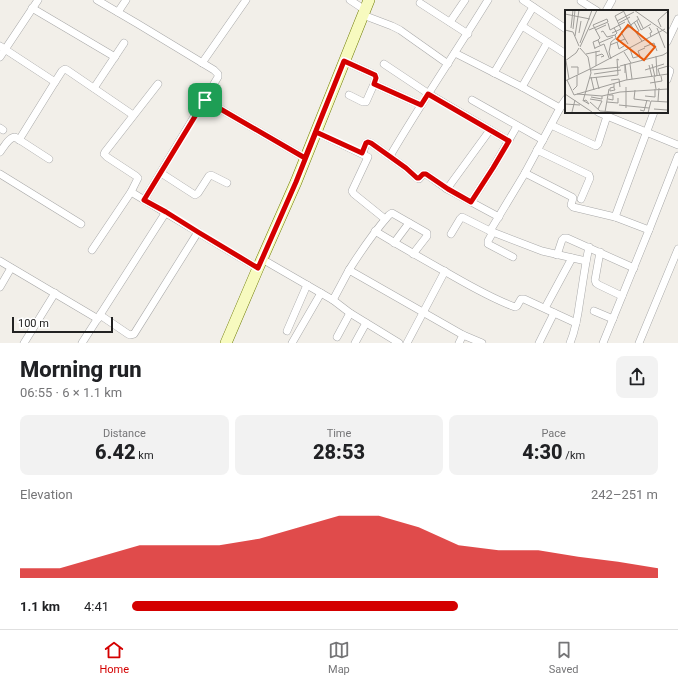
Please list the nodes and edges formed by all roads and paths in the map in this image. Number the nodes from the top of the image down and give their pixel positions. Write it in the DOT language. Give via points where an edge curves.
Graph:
graph roads {
  1 [pos="38,0"];
  2 [pos="97,0"];
  3 [pos="126,0"];
  4 [pos="246,0"];
  5 [pos="350,0"];
  6 [pos="464,0"];
  7 [pos="488,0"];
  8 [pos="523,0"];
  9 [pos="612,0"];
  10 [pos="581,1"];
  11 [pos="420,3"];
  12 [pos="533,7"];
  13 [pos="32,8"];
  14 [pos="366,8"];
  15 [pos="595,10"];
  16 [pos="607,10"];
  17 [pos="118,12"];
  18 [pos="678,19"];
  19 [pos="450,22"];
  20 [pos="522,26"];
  21 [pos="565,28"];
  22 [pos="468,34"];
  23 [pos="668,40"];
  24 [pos="547,42"];
  25 [pos="124,43"];
  26 [pos="3,48"];
  27 [pos="455,53"];
  28 [pos="565,53"];
  29 [pos="0,57"];
  30 [pos="115,57"];
  31 [pos="344,61"];
  32 [pos="202,63"];
  33 [pos="384,64"];
  34 [pos="448,64"];
  35 [pos="494,73"];
  36 [pos="55,82"];
  37 [pos="158,84"];
  38 [pos="374,84"];
  39 [pos="522,87"];
  40 [pos="94,88"];
  41 [pos="428,94"];
  42 [pos="349,95"];
  43 [pos="205,100"];
  44 [pos="472,100"];
  45 [pos="565,100"];
  46 [pos="421,105"];
  47 [pos="560,108"];
  48 [pos="600,113"];
  49 [pos="654,113"];
  50 [pos="133,115"];
  51 [pos="607,116"];
  52 [pos="551,125"];
  53 [pos="518,126"];
  54 [pos="490,130"];
  55 [pos="316,132"];
  56 [pos="646,132"];
  57 [pos="19,140"];
  58 [pos="543,140"];
  59 [pos="509,141"];
  60 [pos="678,145"];
  61 [pos="537,150"];
  62 [pos="0,152"];
  63 [pos="362,153"];
  64 [pos="390,156"];
  65 [pos="678,156"];
  66 [pos="305,158"];
  67 [pos="49,159"];
  68 [pos="161,173"];
  69 [pos="525,173"];
  70 [pos="0,174"];
  71 [pos="227,183"];
  72 [pos="448,189"];
  73 [pos="131,192"];
  74 [pos="581,198"];
  75 [pos="144,200"];
  76 [pos="471,202"];
  77 [pos="166,212"];
  78 [pos="499,217"];
  79 [pos="615,217"];
  80 [pos="385,219"];
  81 [pos="409,223"];
  82 [pos="81,224"];
  83 [pos="650,230"];
  84 [pos="375,231"];
  85 [pos="198,232"];
  86 [pos="492,232"];
  87 [pos="451,234"];
  88 [pos="394,243"];
  89 [pos="589,247"];
  90 [pos="678,249"];
  91 [pos="92,250"];
  92 [pos="600,252"];
  93 [pos="413,254"];
  94 [pos="557,255"];
  95 [pos="513,257"];
  96 [pos="572,258"];
  97 [pos="0,261"];
  98 [pos="586,262"];
  99 [pos="260,263"];
  100 [pos="11,268"];
  101 [pos="634,268"];
  102 [pos="349,270"];
  103 [pos="445,271"];
  104 [pos="307,285"];
  105 [pos="0,287"];
  106 [pos="55,293"];
  107 [pos="321,293"];
  108 [pos="622,296"];
  109 [pos="333,300"];
  110 [pos="545,308"];
  111 [pos="594,311"];
  112 [pos="423,312"];
  113 [pos="350,313"];
  114 [pos="554,313"];
  115 [pos="99,317"];
  116 [pos="613,319"];
  117 [pos="576,322"];
  118 [pos="366,323"];
  119 [pos="287,331"];
  120 [pos="463,335"];
  121 [pos="336,337"];
  122 [pos="24,343"];
  123 [pos="82,343"];
  124 [pos="226,343"];
  125 [pos="292,343"];
  126 [pos="354,343"];
  127 [pos="399,343"];
  128 [pos="407,343"];
  129 [pos="459,343"];
  130 [pos="482,343"];
  131 [pos="539,343"];
  132 [pos="570,343"];
  133 [pos="603,343"];
  134 [pos="639,343"];
  1 -- 13 [label="street"];
  2 -- 17 [label="street"];
  3 -- 17 [label="street"];
  4 -- 32 [label="street"];
  5 -- 14 [label="street"];
  6 -- 19 [label="street"];
  7 -- 22 [label="street"];
  8 -- 12 [label="street"];
  9 -- 16 [label="street"];
  10 -- 15 [label="street"];
  11 -- 19 [label="street"];
  12 -- 20 [label="street"];
  12 -- 21 [label="street"];
  13 -- 26 [label="street"];
  13 -- 30 [label="street"];
  14 -- 31 [label="main road"];
  14 -- 34 [label="street"];
  17 -- 32 [label="street"];
  18 -- 23 [label="street"];
  19 -- 22 [label="street"];
  20 -- 24 [label="street"];
  20 -- 35 [label="street"];
  22 -- 27 [label="street"];
  24 -- 28 [label="street"];
  24 -- 39 [label="street"];
  25 -- 30 [label="street"];
  26 -- 29 [label="street"];
  26 -- 36 [label="street"];
  27 -- 34 [label="street"];
  27 -- 35 [label="street"];
  30 -- 40 [label="street"];
  31 -- 38 [label="street" via="375,75"];
  31 -- 55 [label="main road"];
  32 -- 43 [label="street" via="218,74"];
  33 -- 41 [label="street"];
  34 -- 41 [label="street"];
  35 -- 39 [label="street"];
  36 -- 40 [label="street" via="65,69"];
  36 -- 57 [label="street"];
  37 -- 50 [label="street"];
  38 -- 42 [label="street" via="366,102"];
  38 -- 46 [label="street"];
  39 -- 47 [label="street"];
  40 -- 50 [label="street"];
  41 -- 46 [label="street"];
  41 -- 54 [label="street"];
  43 -- 66 [label="street"];
  43 -- 68 [label="street"];
  44 -- 53 [label="street"];
  45 -- 47 [label="street"];
  46 -- 64 [label="street"];
  47 -- 52 [label="street"];
  48 -- 51 [label="street"];
  49 -- 56 [label="street"];
  50 -- 73 [label="street" via="104,154 137,177 138,180"];
  51 -- 52 [label="street" via="596,146"];
  51 -- 56 [label="street"];
  52 -- 58 [label="street"];
  53 -- 58 [label="street"];
  53 -- 59 [label="street"];
  54 -- 59 [label="street"];
  54 -- 72 [label="street"];
  55 -- 63 [label="street"];
  55 -- 66 [label="main road"];
  56 -- 60 [label="street"];
  56 -- 79 [label="street"];
  57 -- 62 [label="street" via="12,138"];
  57 -- 67 [label="street"];
  58 -- 61 [label="street"];
  59 -- 76 [label="street"];
  61 -- 69 [label="street"];
  61 -- 74 [label="street" via="589,175"];
  63 -- 64 [label="street" via="369,142"];
  63 -- 80 [label="street" via="368,158 352,191"];
  64 -- 72 [label="street" via="417,178 424,174"];
  65 -- 83 [label="street"];
  66 -- 99 [label="main road"];
  68 -- 71 [label="street" via="195,195 211,175"];
  68 -- 75 [label="street"];
  69 -- 78 [label="street"];
  69 -- 79 [label="street" via="572,197 573,207"];
  70 -- 82 [label="street"];
  72 -- 76 [label="street"];
  73 -- 75 [label="street"];
  73 -- 91 [label="street"];
  75 -- 77 [label="street"];
  76 -- 78 [label="street"];
  77 -- 85 [label="street"];
  77 -- 115 [label="street"];
  78 -- 86 [label="street"];
  79 -- 83 [label="street"];
  80 -- 81 [label="street" via="392,213"];
  80 -- 84 [label="street"];
  81 -- 88 [label="street"];
  81 -- 93 [label="street" via="427,234"];
  83 -- 101 [label="street"];
  84 -- 88 [label="street"];
  84 -- 102 [label="street"];
  85 -- 99 [label="street"];
  85 -- 115 [label="street" via="134,334 130,335"];
  86 -- 87 [label="street" via="462,217"];
  86 -- 94 [label="street"];
  86 -- 95 [label="street" via="488,244"];
  88 -- 93 [label="street"];
  89 -- 92 [label="street"];
  89 -- 94 [label="street" via="564,238"];
  89 -- 98 [label="street"];
  90 -- 134 [label="street"];
  92 -- 101 [label="street"];
  92 -- 108 [label="street" via="596,282"];
  93 -- 103 [label="street"];
  94 -- 96 [label="street"];
  96 -- 98 [label="street"];
  96 -- 110 [label="street"];
  97 -- 100 [label="street"];
  98 -- 117 [label="street"];
  99 -- 104 [label="street"];
  99 -- 124 [label="main road"];
  100 -- 105 [label="street"];
  100 -- 106 [label="street"];
  101 -- 108 [label="street"];
  102 -- 109 [label="street"];
  102 -- 112 [label="street"];
  103 -- 110 [label="street" via="478,291 513,307 517,306 522,298"];
  103 -- 112 [label="street"];
  104 -- 107 [label="street"];
  104 -- 119 [label="street"];
  106 -- 115 [label="street"];
  106 -- 122 [label="street"];
  107 -- 109 [label="street"];
  107 -- 125 [label="street"];
  108 -- 116 [label="street"];
  109 -- 113 [label="street"];
  110 -- 114 [label="street"];
  111 -- 116 [label="street"];
  112 -- 120 [label="street"];
  112 -- 128 [label="street"];
  113 -- 118 [label="street"];
  113 -- 121 [label="street"];
  114 -- 117 [label="street"];
  114 -- 131 [label="street"];
  115 -- 123 [label="street"];
  116 -- 133 [label="street"];
  117 -- 132 [label="street"];
  118 -- 126 [label="street"];
  118 -- 127 [label="street"];
  120 -- 129 [label="street"];
  120 -- 130 [label="street"];
}
